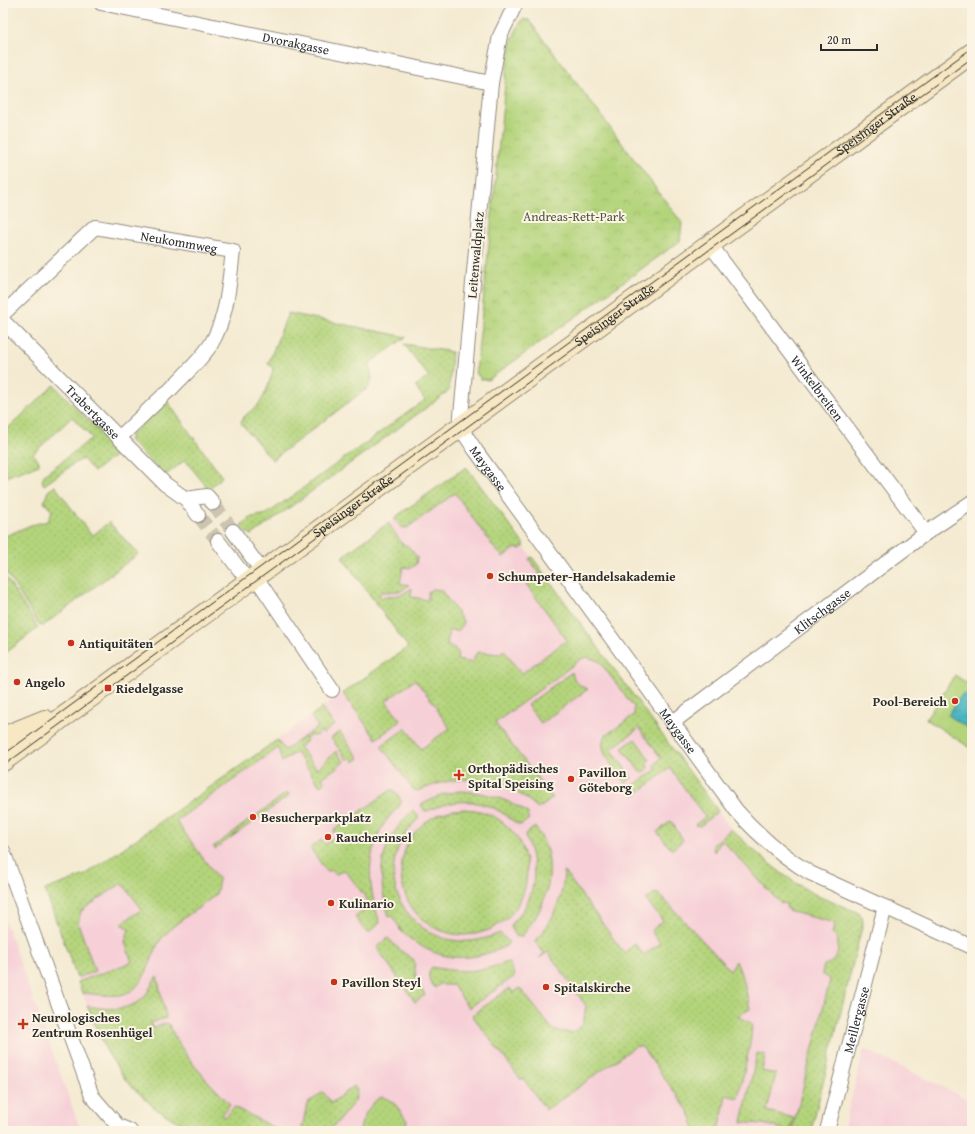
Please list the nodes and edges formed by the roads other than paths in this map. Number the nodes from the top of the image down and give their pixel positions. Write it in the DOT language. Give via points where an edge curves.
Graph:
graph roads {
  1 [pos="101,3"];
  2 [pos="516,3"];
  3 [pos="972,53"];
  4 [pos="491,83"];
  5 [pos="710,243"];
  6 [pos="3,314"];
  7 [pos="3,321"];
  8 [pos="460,427"];
  9 [pos="119,438"];
  10 [pos="186,499"];
  11 [pos="972,502"];
  12 [pos="213,503"];
  13 [pos="198,515"];
  14 [pos="233,531"];
  15 [pos="926,532"];
  16 [pos="218,541"];
  17 [pos="255,576"];
  18 [pos="332,690"];
  19 [pos="73,708"];
  20 [pos="673,722"];
  21 [pos="3,737"];
  22 [pos="3,761"];
  23 [pos="3,851"];
  24 [pos="884,908"];
  25 [pos="972,947"];
  26 [pos="130,1131"];
  27 [pos="827,1131"];
  1 -- 4 [label="street, Dvorakgasse"];
  2 -- 4 [label="street, Leitenwaldplatz" via="500,36"];
  3 -- 5 [label="main road, Speisinger Straße"];
  4 -- 8 [label="street, Leitenwaldplatz"];
  5 -- 8 [label="main road, Speisinger Straße"];
  5 -- 15 [label="street, Winkelbreiten"];
  6 -- 9 [label="street, Neukommweg" via="95,227 233,251 228,294 220,325 211,344 168,392"];
  7 -- 9 [label="street, Trabertgasse"];
  8 -- 17 [label="main road, Speisinger Straße"];
  8 -- 20 [label="street, Maygasse"];
  9 -- 10 [label="street, Trabertgasse" via="165,484"];
  10 -- 12 [label="street" via="207,496"];
  10 -- 13 [label="street, Trabertgasse"];
  11 -- 15 [label="street, Klitschgasse"];
  14 -- 17 [label="street"];
  15 -- 20 [label="street, Klitschgasse"];
  16 -- 17 [label="street"];
  17 -- 18 [label="street"];
  17 -- 19 [label="main road, Speisinger Straße"];
  19 -- 21 [label="main road, Speisinger Straße"];
  19 -- 22 [label="main road, Speisinger Straße"];
  20 -- 24 [label="street, Maygasse" via="736,810 768,842 791,862 810,873"];
  23 -- 26 [label="street" via="92,1096 118,1126"];
  24 -- 25 [label="street, Maygasse"];
  24 -- 27 [label="street, Meillergasse"];
}
